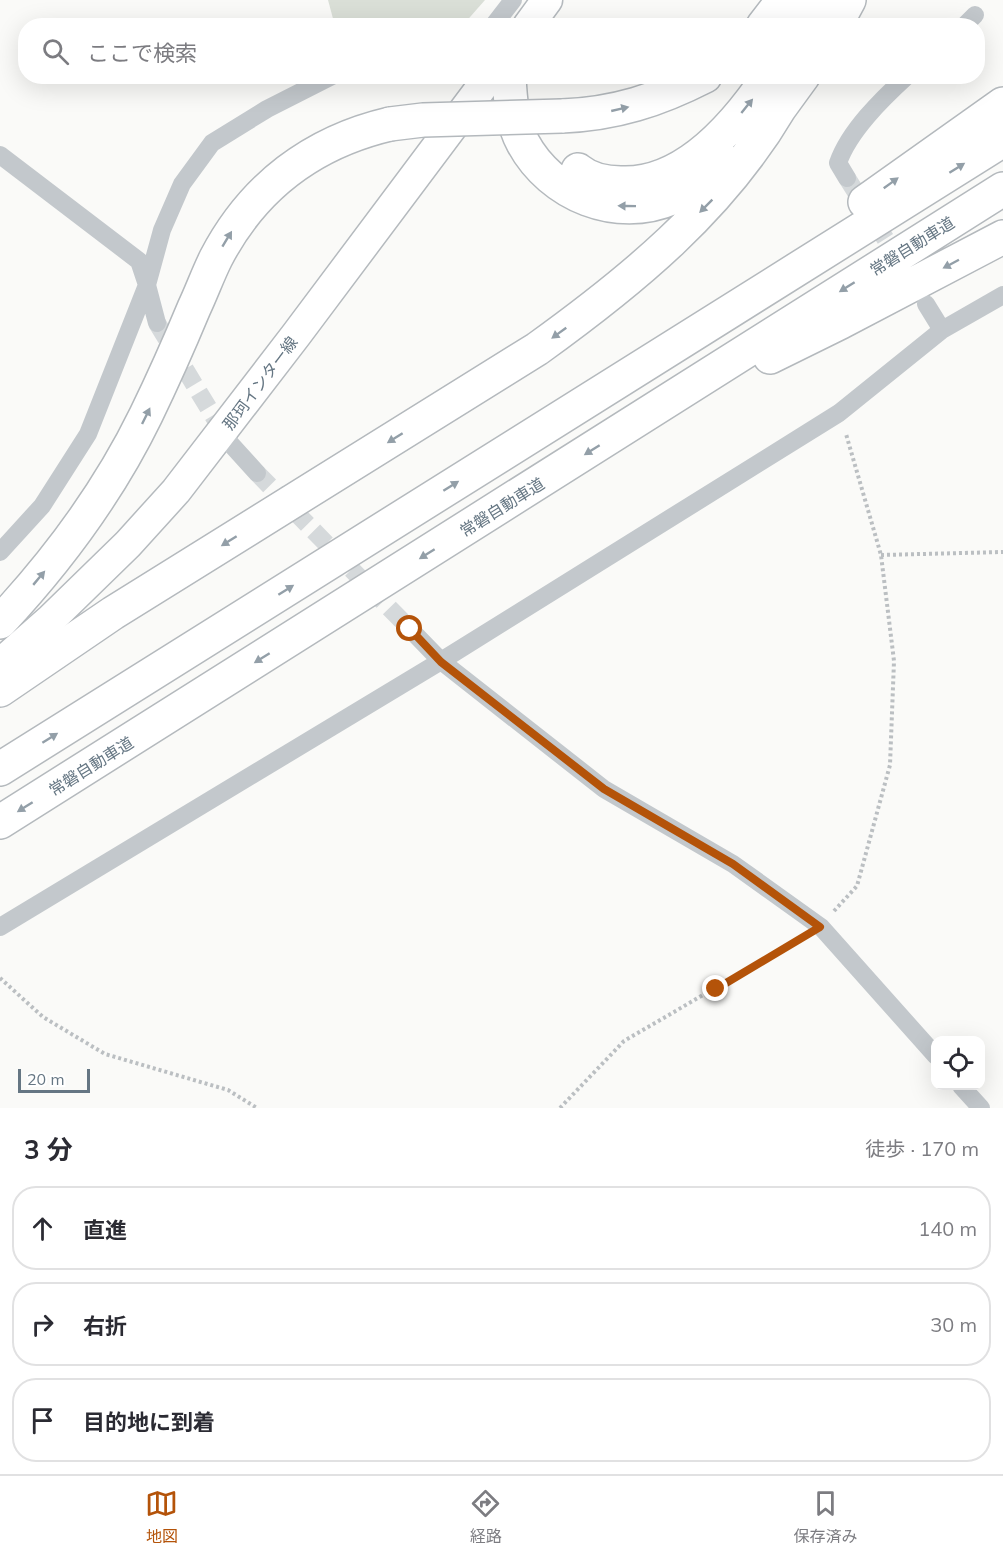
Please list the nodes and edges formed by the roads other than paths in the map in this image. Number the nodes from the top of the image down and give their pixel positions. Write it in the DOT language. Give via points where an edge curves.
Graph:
graph roads {
  1 [pos="513,0"];
  2 [pos="547,0"];
  3 [pos="783,0"];
  4 [pos="816,0"];
  5 [pos="849,0"];
  6 [pos="499,18"];
  7 [pos="534,18"];
  8 [pos="769,18"];
  9 [pos="806,18"];
  10 [pos="839,18"];
  11 [pos="316,84"];
  12 [pos="484,84"];
  13 [pos="509,84"];
  14 [pos="531,84"];
  15 [pos="690,84"];
  16 [pos="763,84"];
  17 [pos="796,84"];
  18 [pos="898,84"];
  19 [pos="1003,104"];
  20 [pos="778,109"];
  21 [pos="1003,140"];
  22 [pos="0,155"];
  23 [pos="847,178"];
  24 [pos="1003,189"];
  25 [pos="1003,237"];
  26 [pos="147,285"];
  27 [pos="1003,296"];
  28 [pos="926,304"];
  29 [pos="157,323"];
  30 [pos="942,330"];
  31 [pos="623,378"];
  32 [pos="641,419"];
  33 [pos="228,441"];
  34 [pos="257,473"];
  35 [pos="0,552"];
  36 [pos="0,622"];
  37 [pos="410,629"];
  38 [pos="441,662"];
  39 [pos="0,664"];
  40 [pos="0,690"];
  41 [pos="0,770"];
  42 [pos="0,822"];
  43 [pos="0,927"];
  44 [pos="931,1050"];
  45 [pos="965,1090"];
  46 [pos="981,1108"];
  1 -- 6 [label="street"];
  2 -- 7 [label="main road"];
  3 -- 8 [label="highway"];
  4 -- 9 [label="highway"];
  5 -- 10 [label="highway"];
  11 -- 26 [label="street" via="212,143 182,184 162,230"];
  12 -- 39 [label="main road, 那珂インター線" via="176,491 128,544"];
  20 -- 13 [label="highway, one-way" via="693,187 647,206 625,207 605,205 568,191 551,178 523,143 515,124"];
  14 -- 16 [label="highway, one-way" via="541,130 566,161 585,176 608,183 635,184 680,170 704,152"];
  36 -- 15 [label="highway, one-way, bridge" via="58,555 113,476 146,416 216,258 235,226 281,176 310,155 367,129 423,120 593,115 622,110"];
  17 -- 20 [label="highway"];
  18 -- 23 [label="street" via="843,148 838,163"];
  31 -- 19 [label="highway, one-way"];
  20 -- 40 [label="highway, one-way" via="759,142 722,189 597,306 537,349 113,613"];
  31 -- 21 [label="highway, one-way"];
  22 -- 26 [label="street" via="139,261"];
  24 -- 32 [label="highway, 常磐自動車道, one-way"];
  25 -- 32 [label="highway, one-way" via="841,322"];
  26 -- 29 [label="street"];
  26 -- 35 [label="street" via="88,434 42,506"];
  27 -- 30 [label="street"];
  28 -- 30 [label="street"];
  30 -- 38 [label="street" via="840,413"];
  41 -- 31 [label="highway, one-way"];
  32 -- 42 [label="highway, 常磐自動車道, one-way"];
  33 -- 34 [label="street"];
  37 -- 38 [label="street"];
  38 -- 43 [label="street"];
  38 -- 44 [label="street" via="604,789 733,864 820,927"];
  45 -- 46 [label="street"];
}
